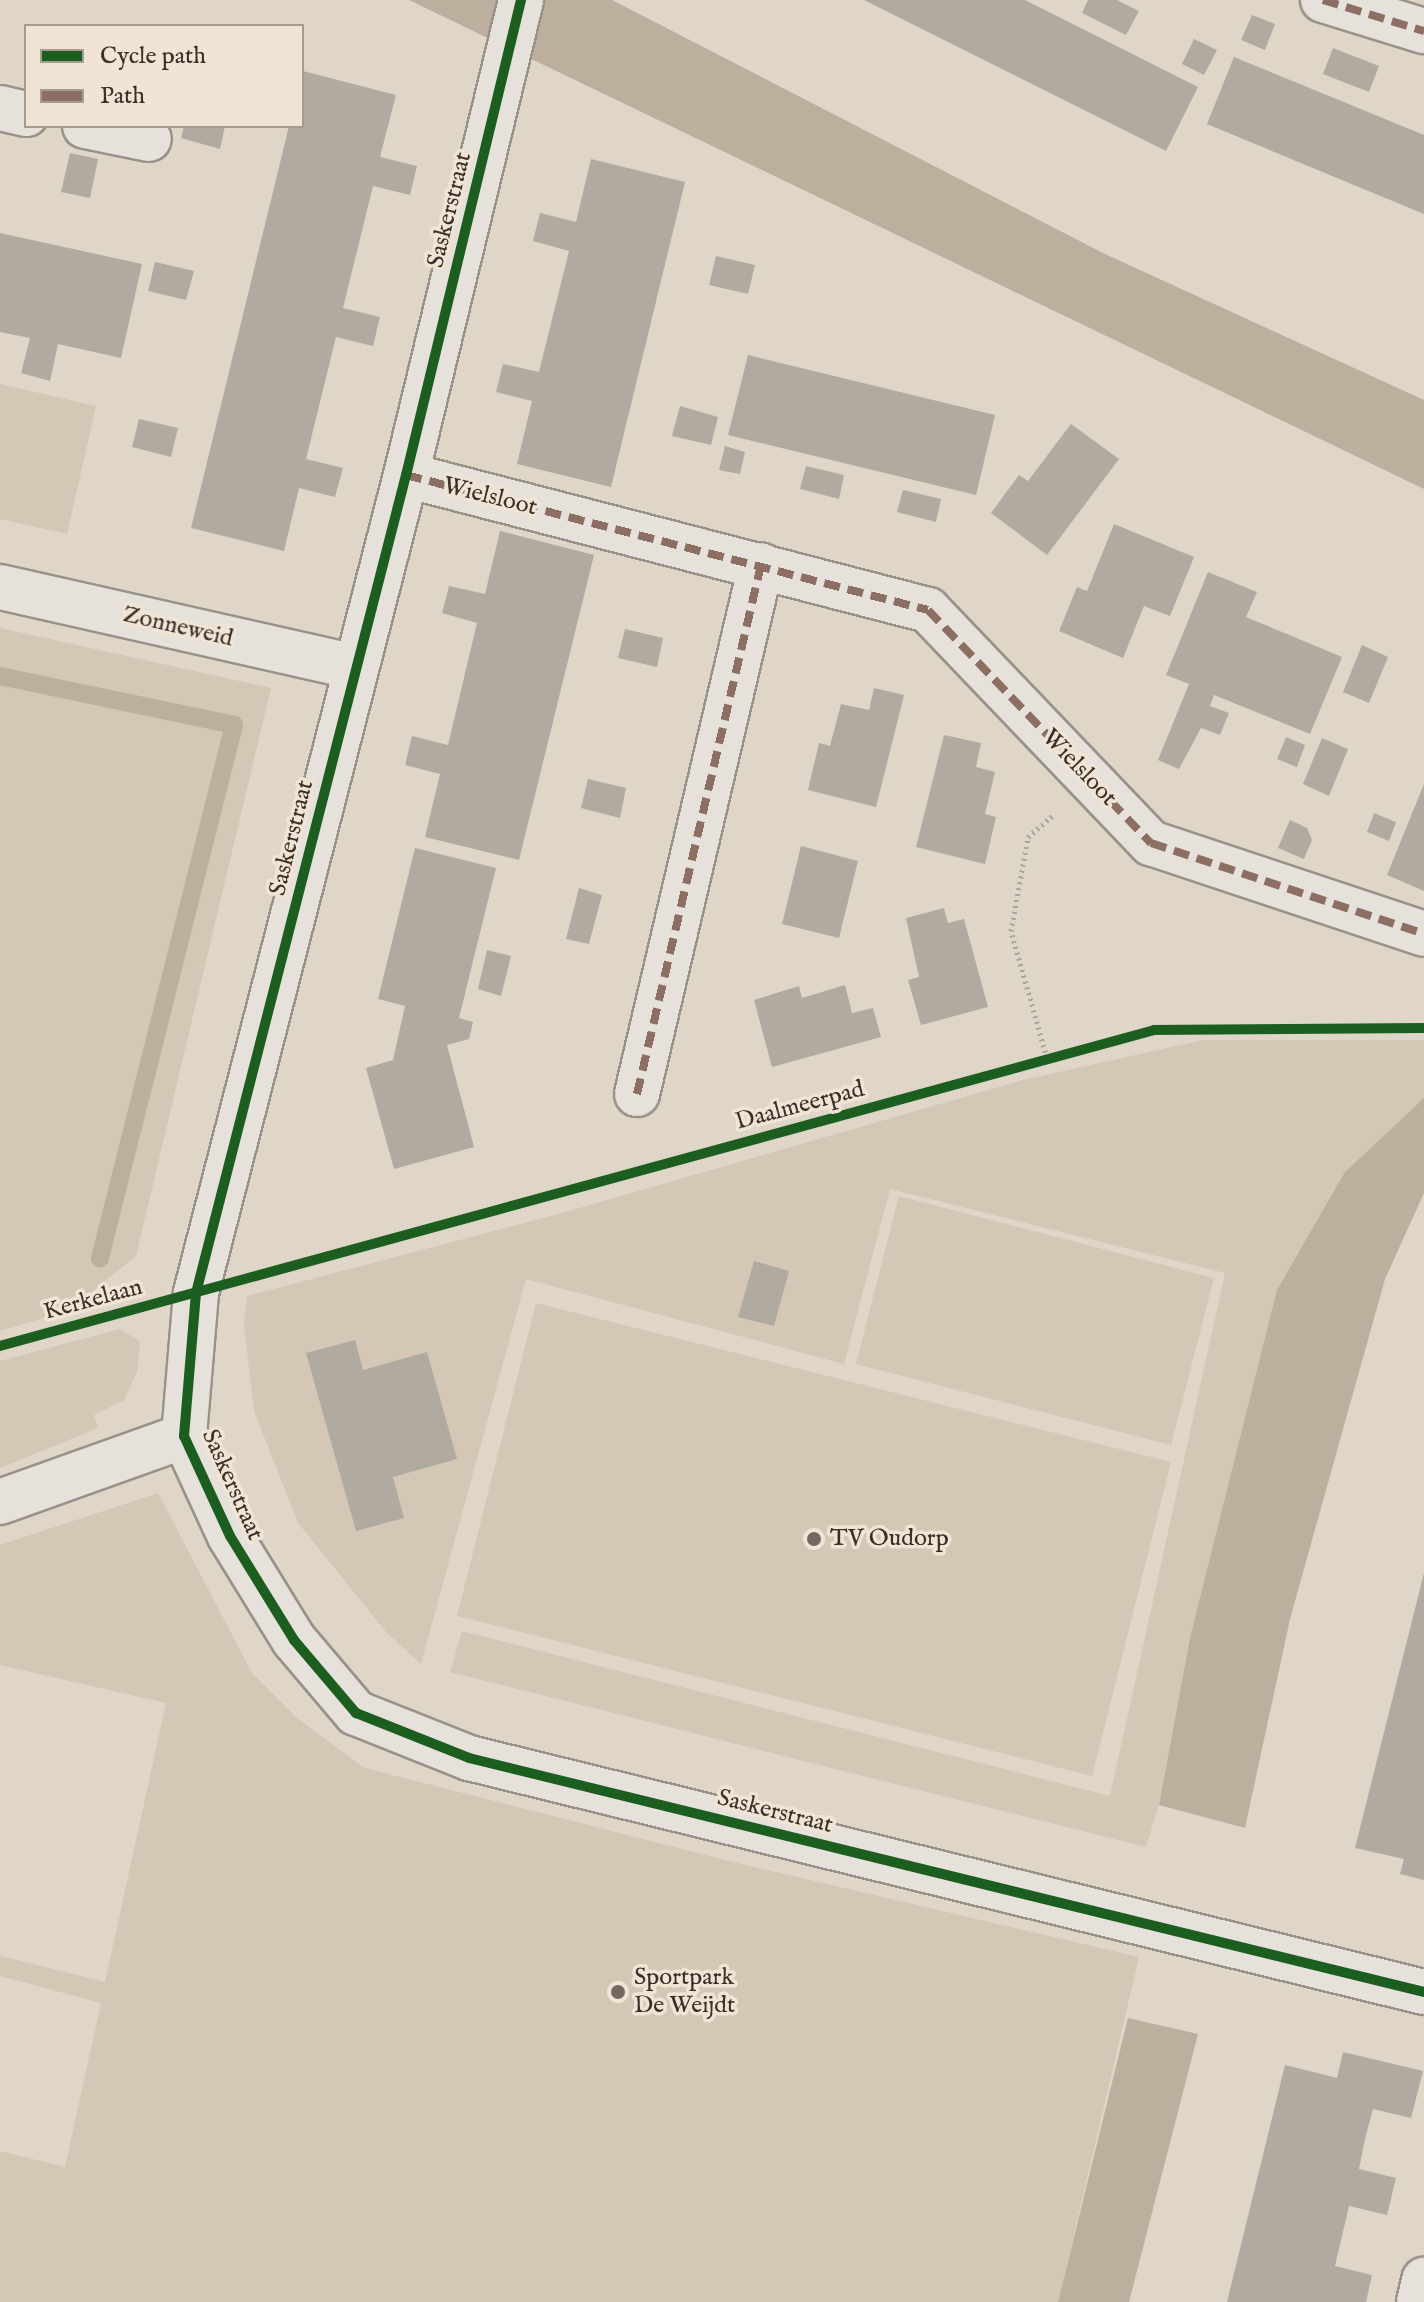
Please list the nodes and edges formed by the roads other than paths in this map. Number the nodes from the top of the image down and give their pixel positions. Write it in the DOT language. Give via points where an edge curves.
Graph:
graph roads {
  1 [pos="521,0"];
  2 [pos="1323,0"];
  3 [pos="1424,31"];
  4 [pos="0,108"];
  5 [pos="24,114"];
  6 [pos="95,128"];
  7 [pos="149,139"];
  8 [pos="406,475"];
  9 [pos="761,565"];
  10 [pos="0,587"];
  11 [pos="356,667"];
  12 [pos="1424,934"];
  13 [pos="637,1094"];
  14 [pos="184,1436"];
  15 [pos="0,1502"];
  16 [pos="1424,1992"];
  17 [pos="1424,2280"];
  18 [pos="1419,2302"];
  1 -- 8 [label="street, Saskerstraat"];
  2 -- 3 [label="street"];
  4 -- 5 [label="street"];
  6 -- 7 [label="street"];
  8 -- 9 [label="street, Wielsloot"];
  8 -- 11 [label="street, Saskerstraat"];
  9 -- 12 [label="street, Wielsloot" via="928,610 1151,843"];
  9 -- 13 [label="street"];
  10 -- 11 [label="street, Zonneweid"];
  11 -- 14 [label="street, Saskerstraat" via="196,1293"];
  14 -- 15 [label="street, Saskerstraat"];
  14 -- 16 [label="street, Saskerstraat" via="230,1536 294,1640 356,1713 469,1758"];
  17 -- 18 [label="street"];
}
